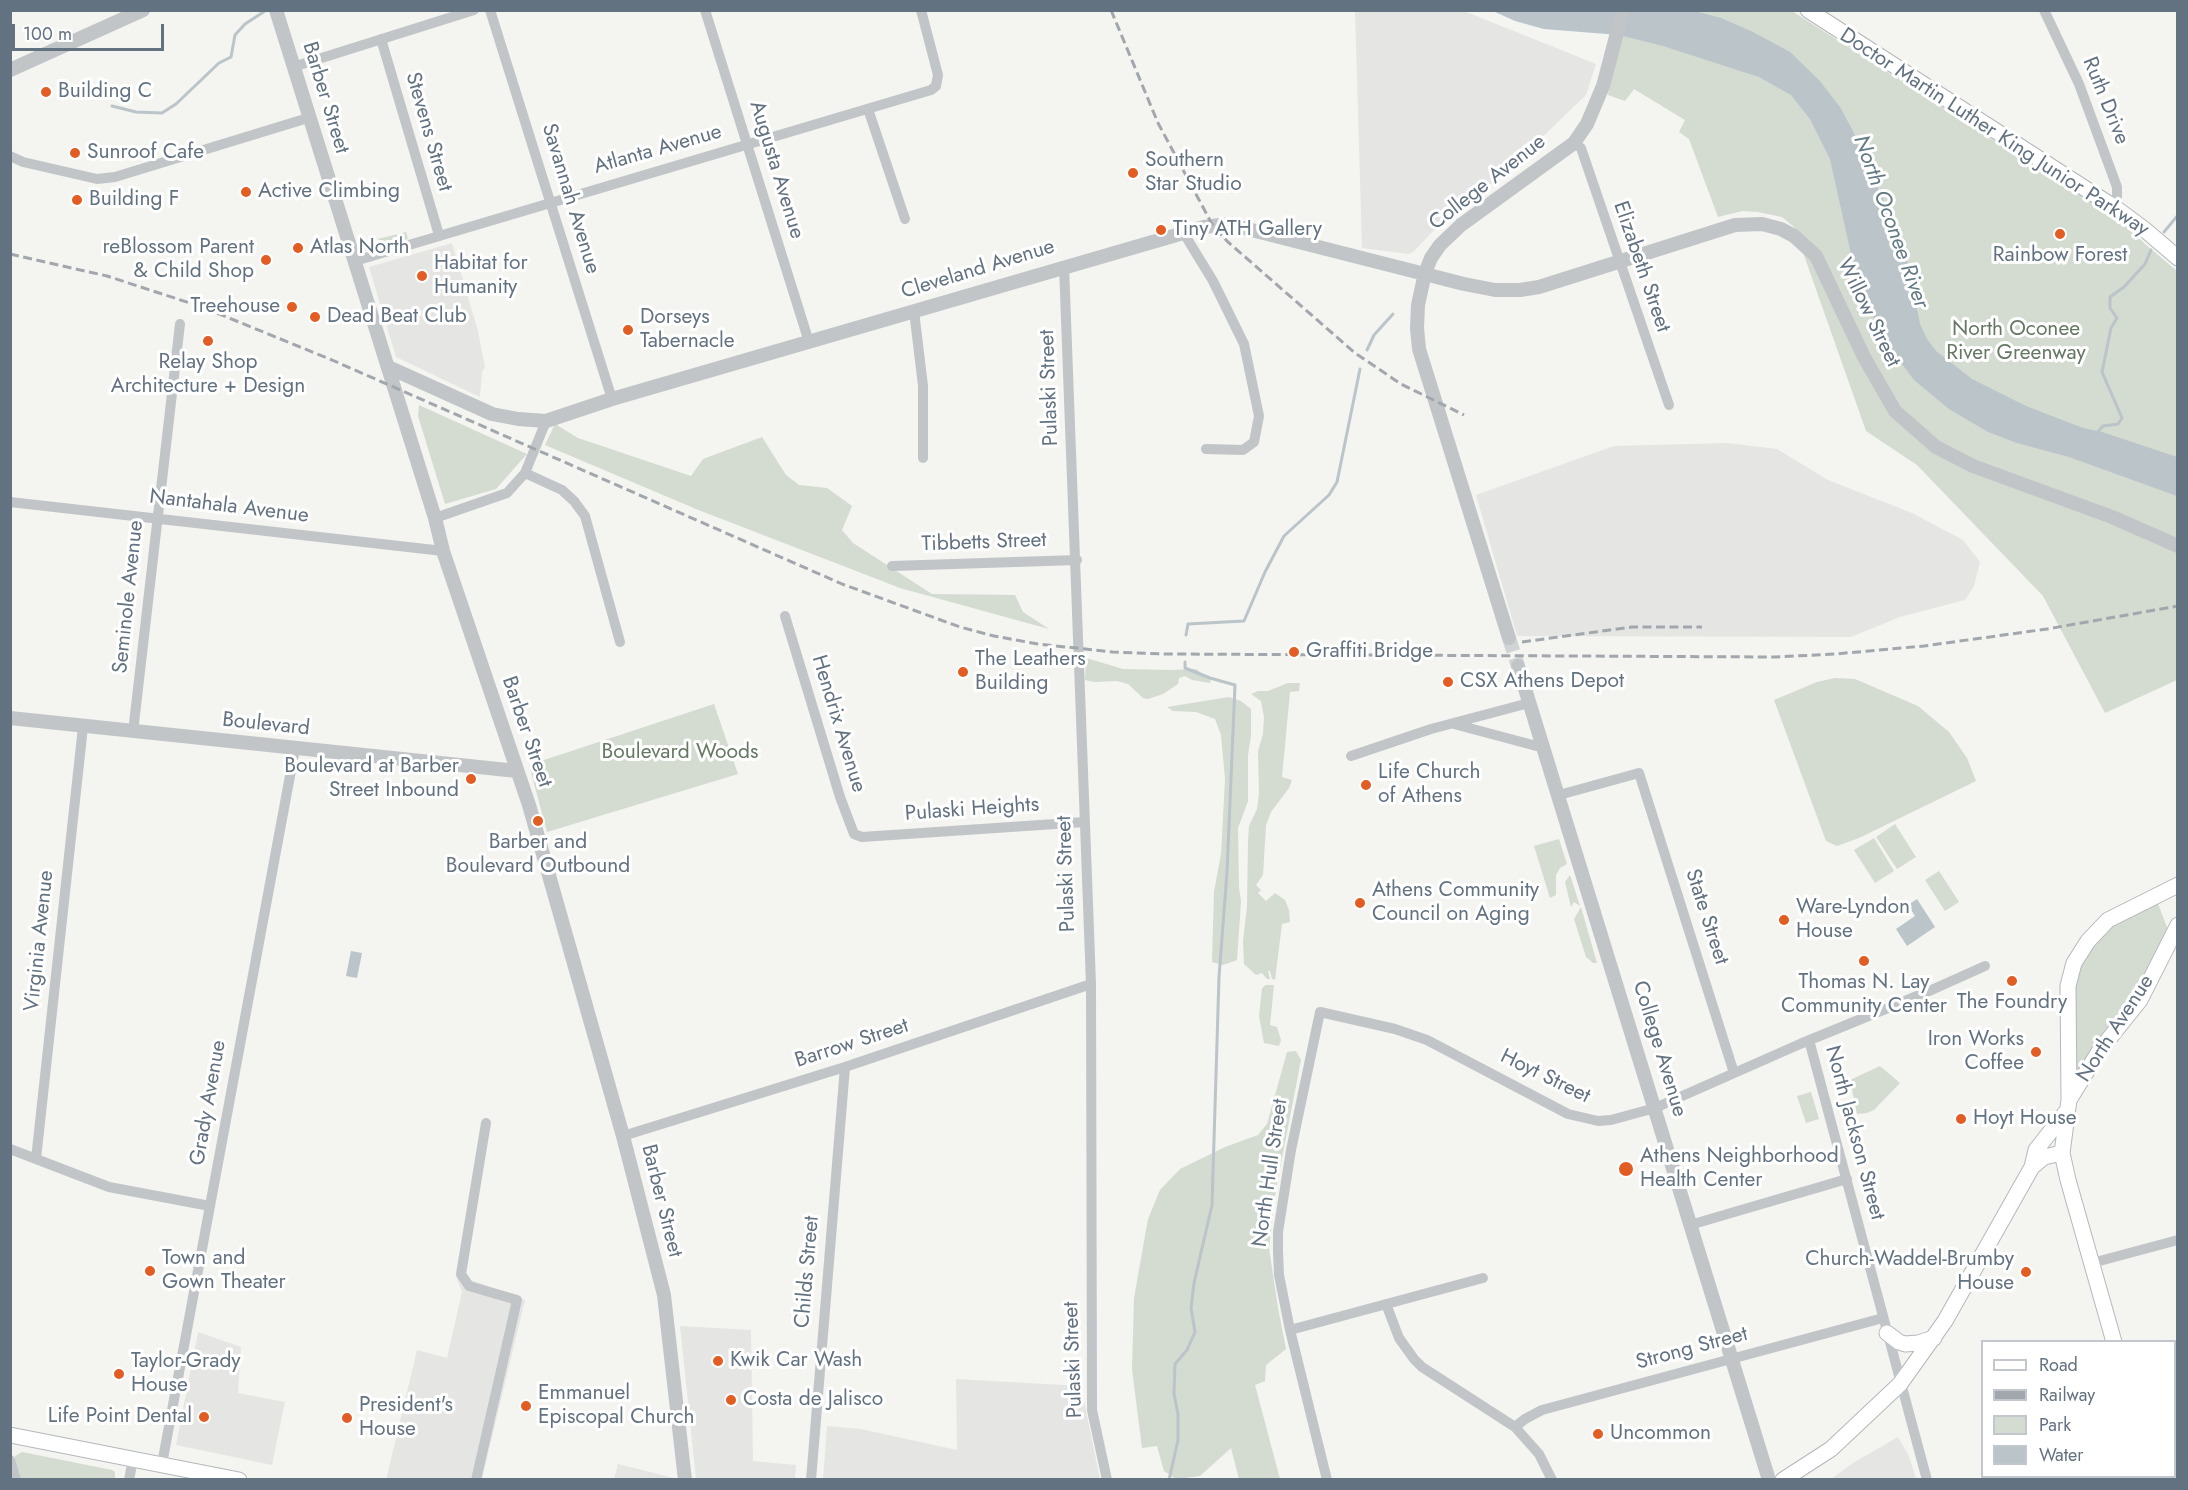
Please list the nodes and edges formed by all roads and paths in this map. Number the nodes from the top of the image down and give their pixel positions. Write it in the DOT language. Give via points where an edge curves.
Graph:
graph roads {
  1 [pos="142,10"];
  2 [pos="276,10"];
  3 [pos="474,10"];
  4 [pos="490,10"];
  5 [pos="705,10"];
  6 [pos="921,10"];
  7 [pos="1623,10"];
  8 [pos="1808,10"];
  9 [pos="2044,10"];
  10 [pos="381,39"];
  11 [pos="293,67"];
  12 [pos="10,70"];
  13 [pos="868,109"];
  14 [pos="308,118"];
  15 [pos="1575,143"];
  16 [pos="747,144"];
  17 [pos="10,156"];
  18 [pos="550,202"];
  19 [pos="2117,209"];
  20 [pos="905,219"];
  21 [pos="1183,232"];
  22 [pos="439,235"];
  23 [pos="2178,258"];
  24 [pos="355,261"];
  25 [pos="1618,261"];
  26 [pos="1064,266"];
  27 [pos="1425,273"];
  28 [pos="914,311"];
  29 [pos="180,324"];
  30 [pos="809,342"];
  31 [pos="388,367"];
  32 [pos="612,399"];
  33 [pos="1669,405"];
  34 [pos="546,421"];
  35 [pos="1206,449"];
  36 [pos="923,458"];
  37 [pos="525,473"];
  38 [pos="10,502"];
  39 [pos="157,518"];
  40 [pos="435,518"];
  41 [pos="2178,546"];
  42 [pos="443,551"];
  43 [pos="1077,560"];
  44 [pos="892,566"];
  45 [pos="785,616"];
  46 [pos="1509,638"];
  47 [pos="620,642"];
  48 [pos="1518,666"];
  49 [pos="1529,703"];
  50 [pos="10,718"];
  51 [pos="1452,723"];
  52 [pos="83,727"];
  53 [pos="133,732"];
  54 [pos="1544,748"];
  55 [pos="295,749"];
  56 [pos="1351,756"];
  57 [pos="517,771"];
  58 [pos="1559,795"];
  59 [pos="1085,822"];
  60 [pos="862,837"];
  61 [pos="2178,885"];
  62 [pos="2178,925"];
  63 [pos="1985,966"];
  64 [pos="1091,984"];
  65 [pos="1320,1012"];
  66 [pos="1809,1040"];
  67 [pos="845,1067"];
  68 [pos="1734,1073"];
  69 [pos="2067,1105"];
  70 [pos="1655,1108"];
  71 [pos="486,1123"];
  72 [pos="623,1136"];
  73 [pos="10,1149"];
  74 [pos="2062,1153"];
  75 [pos="36,1159"];
  76 [pos="2032,1167"];
  77 [pos="1847,1179"];
  78 [pos="210,1206"];
  79 [pos="1690,1224"];
  80 [pos="2178,1240"];
  81 [pos="2092,1263"];
  82 [pos="1483,1278"];
  83 [pos="1386,1304"];
  84 [pos="1883,1318"];
  85 [pos="1290,1330"];
  86 [pos="1887,1333"];
  87 [pos="1934,1338"];
  88 [pos="2114,1340"];
  89 [pos="1731,1359"];
  90 [pos="1900,1384"];
  91 [pos="1515,1427"];
  92 [pos="10,1435"];
  93 [pos="133,1459"];
  94 [pos="10,1460"];
  95 [pos="162,1464"];
  96 [pos="16,1479"];
  97 [pos="129,1479"];
  98 [pos="239,1479"];
  99 [pos="476,1479"];
  100 [pos="685,1479"];
  101 [pos="811,1479"];
  102 [pos="1107,1479"];
  103 [pos="1327,1479"];
  104 [pos="1552,1479"];
  105 [pos="1769,1479"];
  106 [pos="1783,1479"];
  107 [pos="1927,1479"];
  1 -- 12 [label="street"];
  2 -- 11 [label="street, Barber Street"];
  3 -- 10 [label="street"];
  4 -- 18 [label="street, Savannah Avenue"];
  5 -- 16 [label="street, Augusta Avenue"];
  6 -- 13 [label="street, Atlanta Avenue" via="938,75 936,86"];
  7 -- 15 [label="street, College Avenue" via="1594,110"];
  8 -- 19 [label="main road, Doctor Martin Luther King Junior Parkway"];
  9 -- 19 [label="street, Ruth Drive" via="2079,84 2114,177"];
  10 -- 11 [label="street"];
  10 -- 22 [label="street, Stevens Street"];
  11 -- 14 [label="street, Barber Street"];
  13 -- 16 [label="street, Atlanta Avenue"];
  13 -- 20 [label="street"];
  14 -- 17 [label="street" via="114,177 97,179"];
  14 -- 24 [label="street, Barber Street"];
  15 -- 25 [label="street, Elizabeth Street" via="1581,148"];
  15 -- 27 [label="street, College Avenue" via="1461,225 1440,245"];
  16 -- 18 [label="street, Atlanta Avenue"];
  16 -- 30 [label="street, Augusta Avenue"];
  18 -- 22 [label="street, Atlanta Avenue"];
  18 -- 32 [label="street, Savannah Avenue"];
  19 -- 23 [label="main road, Doctor Martin Luther King Junior Parkway"];
  21 -- 26 [label="street, Cleveland Avenue"];
  21 -- 27 [label="street, Cleveland Avenue" via="1227,224"];
  21 -- 35 [label="street" via="1244,344 1259,416 1254,442 1243,450"];
  22 -- 24 [label="street, Atlanta Avenue"];
  24 -- 31 [label="street, Barber Street"];
  25 -- 27 [label="street, Willow Street" via="1520,290 1495,290"];
  25 -- 33 [label="street, Elizabeth Street"];
  25 -- 41 [label="street, Willow Street" via="1735,225 1762,224 1794,236 1816,256 1864,357 1895,411 1936,447 1973,466 2112,517"];
  26 -- 28 [label="street, Cleveland Avenue"];
  26 -- 43 [label="street, Pulaski Street"];
  27 -- 46 [label="street, College Avenue" via="1418,305 1419,349"];
  28 -- 30 [label="street, Cleveland Avenue"];
  28 -- 36 [label="street" via="923,386"];
  29 -- 39 [label="street, Seminole Avenue"];
  30 -- 32 [label="street, Cleveland Avenue"];
  31 -- 34 [label="street, Cleveland Avenue" via="492,414"];
  31 -- 40 [label="street, Barber Street"];
  32 -- 34 [label="street, Cleveland Avenue"];
  34 -- 37 [label="street"];
  37 -- 40 [label="street" via="507,494"];
  37 -- 47 [label="street" via="562,490 585,516"];
  38 -- 39 [label="street, Nantahala Avenue"];
  39 -- 42 [label="street, Nantahala Avenue"];
  39 -- 53 [label="street, Seminole Avenue"];
  40 -- 42 [label="street, Barber Street"];
  42 -- 57 [label="street, Barber Street"];
  43 -- 44 [label="street, Tibbetts Street"];
  43 -- 59 [label="street, Pulaski Street"];
  45 -- 60 [label="street, Hendrix Avenue" via="846,816 854,834"];
  48 -- 49 [label="street, College Avenue"];
  49 -- 51 [label="street"];
  49 -- 54 [label="street, College Avenue"];
  50 -- 52 [label="street, Boulevard"];
  51 -- 54 [label="street"];
  51 -- 56 [label="street"];
  52 -- 53 [label="street, Boulevard"];
  52 -- 75 [label="street, Virginia Avenue"];
  53 -- 55 [label="street, Boulevard"];
  54 -- 58 [label="street, College Avenue"];
  55 -- 57 [label="street, Boulevard"];
  55 -- 78 [label="street, Grady Avenue"];
  57 -- 72 [label="street, Barber Street"];
  58 -- 68 [label="street, State Street" via="1639,773"];
  58 -- 70 [label="street, College Avenue"];
  59 -- 60 [label="street, Pulaski Heights"];
  59 -- 64 [label="street, Pulaski Street"];
  61 -- 69 [label="main road, North Avenue" via="2108,920 2074,963 2068,986"];
  62 -- 69 [label="main road, North Avenue" via="2140,1000 2100,1050"];
  63 -- 66 [label="street, Hoyt Street"];
  64 -- 67 [label="street, Barrow Street"];
  64 -- 102 [label="street, Pulaski Street" via="1092,1410"];
  65 -- 70 [label="street, Hoyt Street" via="1427,1040 1568,1114 1598,1121"];
  65 -- 85 [label="street, North Hull Street" via="1278,1232 1279,1275"];
  66 -- 68 [label="street, Hoyt Street"];
  66 -- 77 [label="street, North Jackson Street"];
  67 -- 72 [label="street, Barrow Street"];
  67 -- 101 [label="street, Childs Street"];
  68 -- 70 [label="street, Hoyt Street"];
  69 -- 74 [label="main road, North Avenue"];
  69 -- 76 [label="main road" via="2036,1150"];
  70 -- 79 [label="street, College Avenue"];
  71 -- 99 [label="street" via="461,1274 469,1286 517,1300"];
  72 -- 100 [label="street, Barber Street" via="663,1295"];
  73 -- 75 [label="street"];
  74 -- 76 [label="main road" via="2044,1157"];
  74 -- 81 [label="main road, North Avenue"];
  75 -- 78 [label="street" via="109,1187"];
  76 -- 87 [label="main road"];
  77 -- 79 [label="street"];
  77 -- 84 [label="street, North Jackson Street"];
  78 -- 95 [label="street, Grady Avenue"];
  79 -- 89 [label="street, College Avenue"];
  80 -- 81 [label="street"];
  81 -- 88 [label="main road, North Avenue"];
  82 -- 83 [label="street"];
  83 -- 85 [label="street"];
  83 -- 91 [label="street" via="1399,1338 1422,1367"];
  84 -- 86 [label="street, North Jackson Street"];
  84 -- 89 [label="street, Strong Street"];
  85 -- 103 [label="street, North Hull Street"];
  86 -- 87 [label="main road" via="1905,1344"];
  86 -- 90 [label="street, North Jackson Street"];
  87 -- 90 [label="main road"];
  89 -- 91 [label="street, Strong Street" via="1542,1410"];
  89 -- 105 [label="street, College Avenue"];
  90 -- 106 [label="main road" via="1831,1449"];
  90 -- 107 [label="street, North Jackson Street"];
  91 -- 104 [label="street" via="1539,1454"];
  92 -- 93 [label="main road"];
  93 -- 95 [label="main road"];
  93 -- 97 [label="street"];
  94 -- 96 [label="street"];
  95 -- 98 [label="main road"];
}
